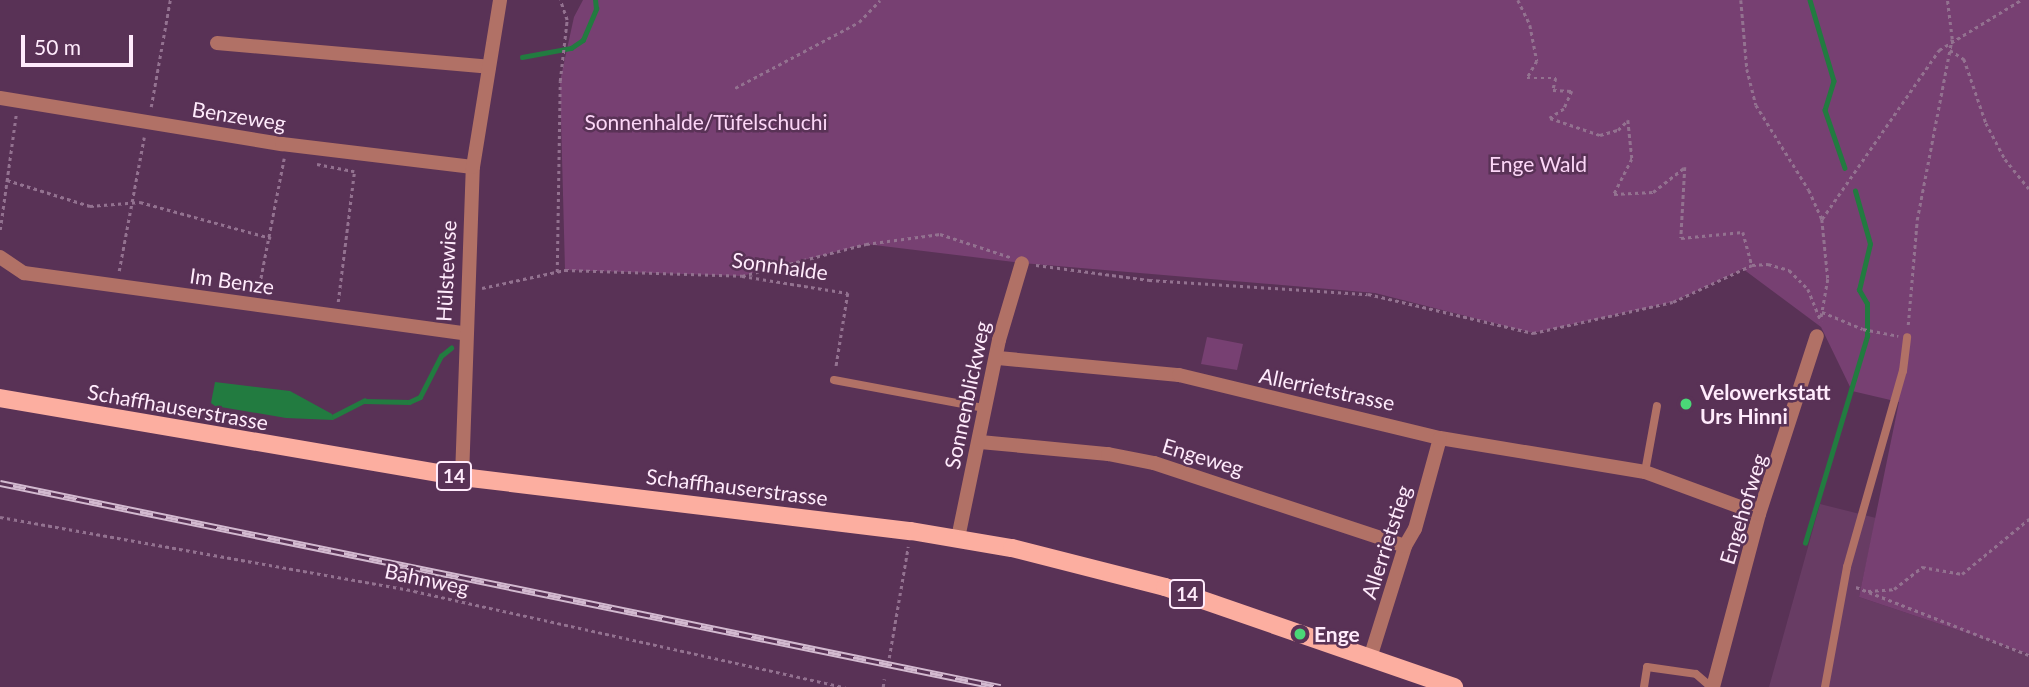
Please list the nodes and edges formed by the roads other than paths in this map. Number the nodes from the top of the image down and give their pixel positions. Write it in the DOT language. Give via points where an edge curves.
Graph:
graph roads {
  1 [pos="500,0"];
  2 [pos="217,43"];
  3 [pos="489,67"];
  4 [pos="0,97"];
  5 [pos="473,167"];
  6 [pos="0,257"];
  7 [pos="1021,263"];
  8 [pos="1819,329"];
  9 [pos="464,334"];
  10 [pos="1907,337"];
  11 [pos="998,358"];
  12 [pos="834,380"];
  13 [pos="0,398"];
  14 [pos="1657,407"];
  15 [pos="984,408"];
  16 [pos="1440,439"];
  17 [pos="980,442"];
  18 [pos="1645,472"];
  19 [pos="462,477"];
  20 [pos="1759,514"];
  21 [pos="958,538"];
  22 [pos="1405,546"];
  23 [pos="1370,658"];
  24 [pos="1454,687"];
  25 [pos="1644,687"];
  26 [pos="1712,687"];
  27 [pos="1825,687"];
  1 -- 3 [label="street, Hülstewise"];
  2 -- 3 [label="street"];
  3 -- 5 [label="street, Hülstewise"];
  4 -- 5 [label="street, Benzeweg"];
  5 -- 9 [label="street, Hülstewise"];
  6 -- 9 [label="street, Im Benze" via="24,273"];
  7 -- 11 [label="street, Sonnenblickweg"];
  8 -- 20 [label="street, Engehofweg"];
  9 -- 19 [label="street, Hülstewise"];
  10 -- 27 [label="lane" via="1903,371 1845,583"];
  11 -- 15 [label="street, Sonnenblickweg"];
  11 -- 16 [label="street, Allerrietstrasse" via="1179,375"];
  12 -- 15 [label="lane"];
  13 -- 19 [label="main road, Schaffhauserstrasse / 14"];
  14 -- 18 [label="lane"];
  15 -- 17 [label="street, Sonnenblickweg"];
  16 -- 18 [label="street, Allerrietstrasse"];
  16 -- 22 [label="street, Allerrietstieg" via="1415,529"];
  17 -- 21 [label="street, Sonnenblickweg"];
  17 -- 22 [label="street, Engeweg" via="1154,463"];
  18 -- 20 [label="street, Allerrietstrasse"];
  19 -- 21 [label="main road, Schaffhauserstrasse / 14"];
  20 -- 26 [label="street, Engehofweg"];
  21 -- 23 [label="main road, Schaffhauserstrasse / 14" via="1165,587"];
  22 -- 23 [label="street, Allerrietstieg"];
  23 -- 24 [label="main road, Schaffhauserstrasse / 14"];
  25 -- 26 [label="lane" via="1647,667 1696,674"];
}
